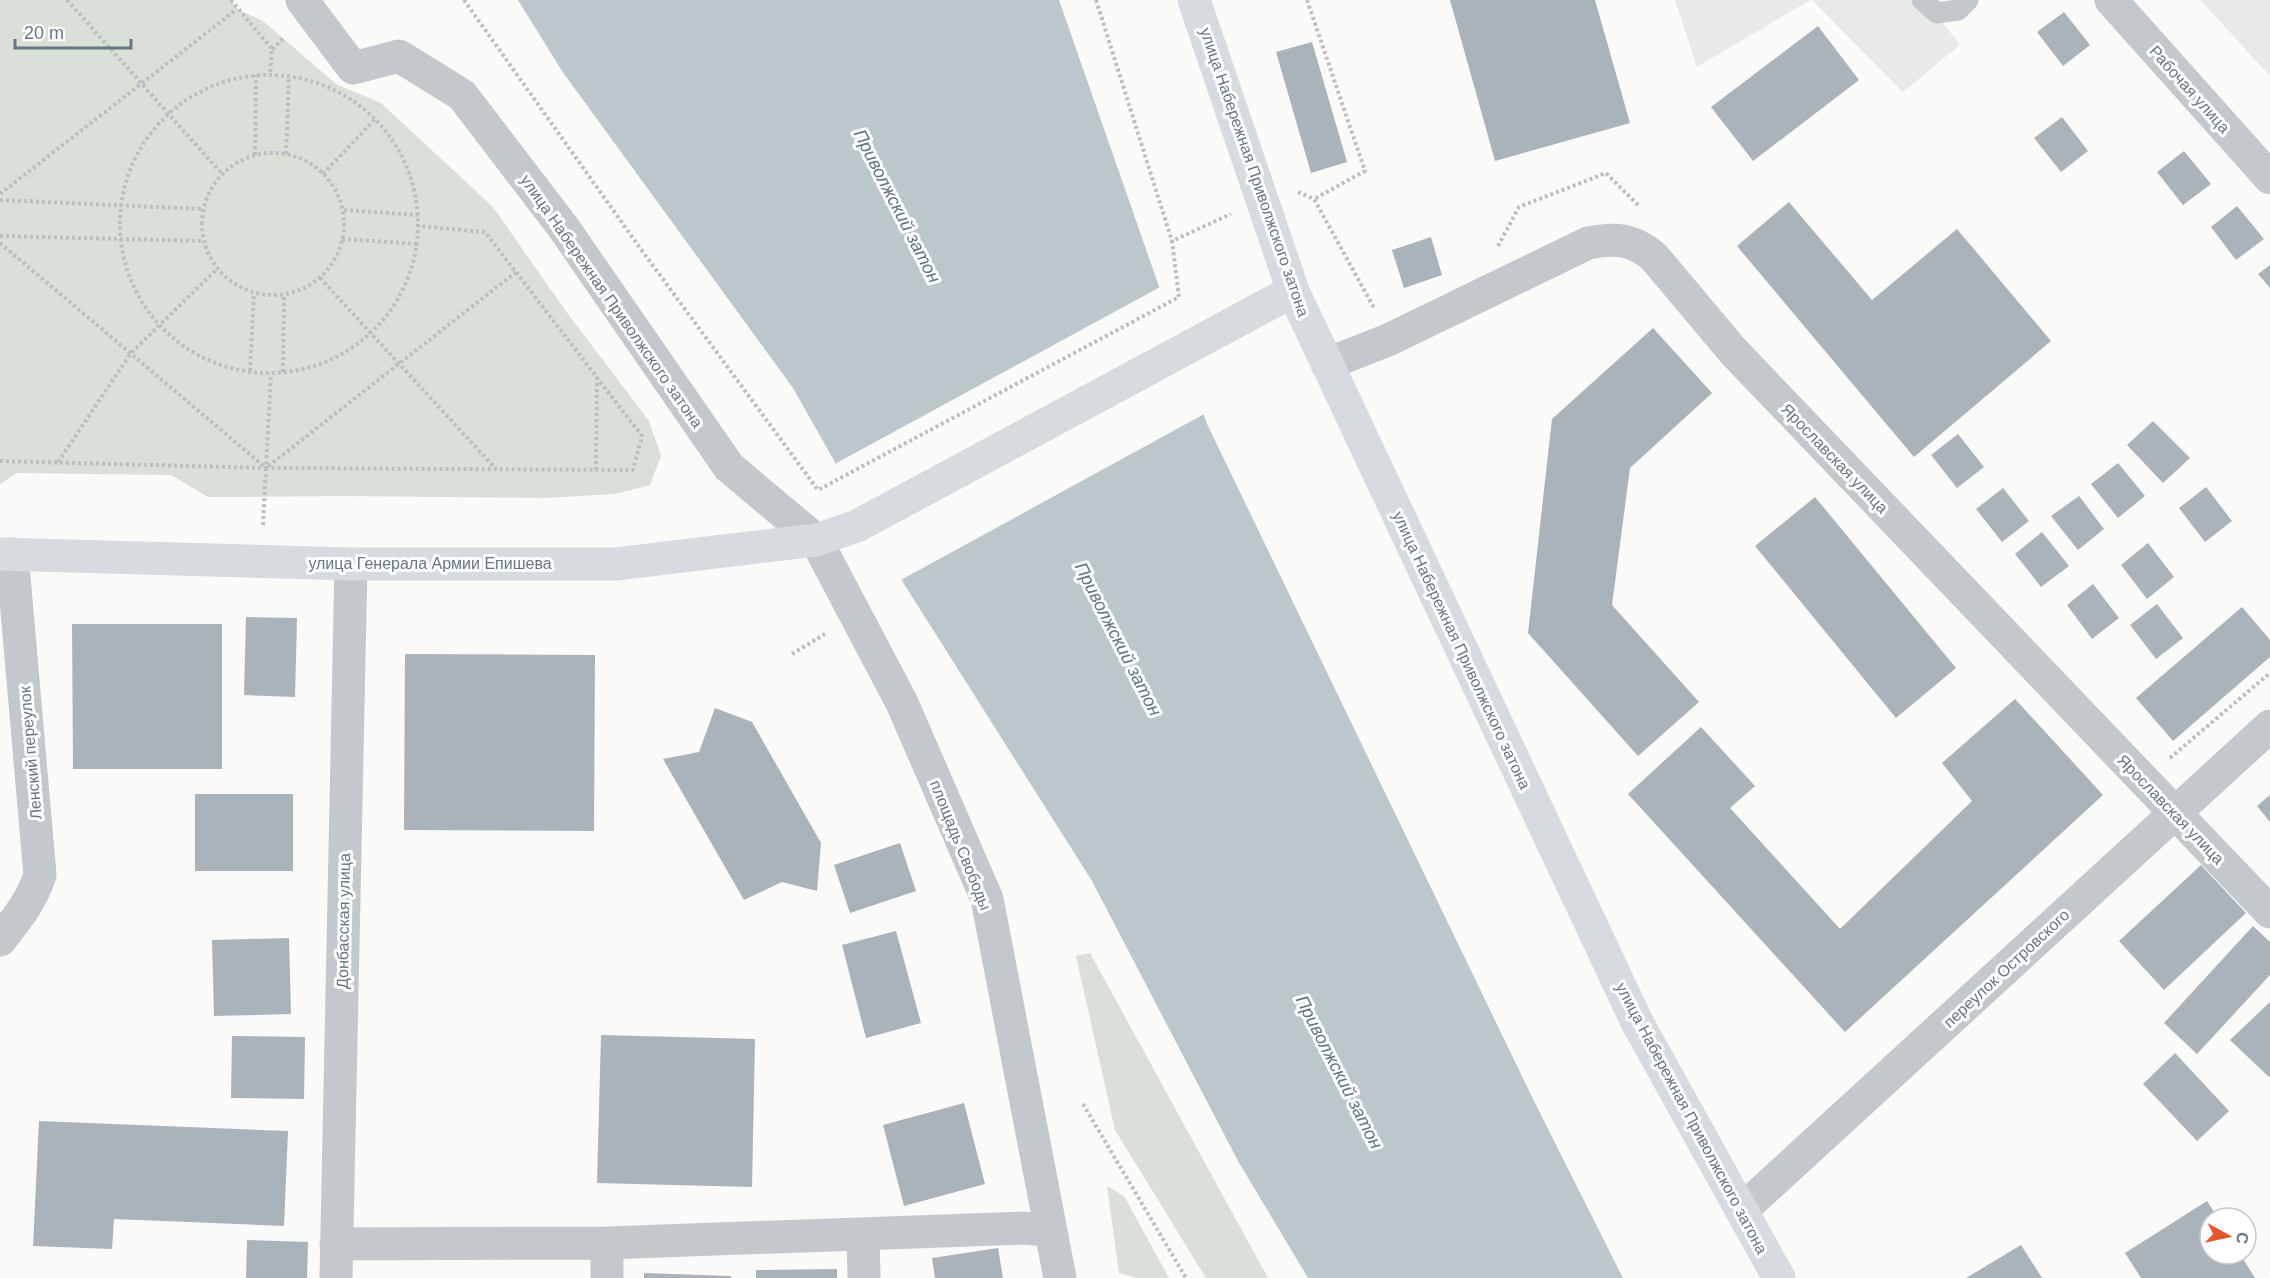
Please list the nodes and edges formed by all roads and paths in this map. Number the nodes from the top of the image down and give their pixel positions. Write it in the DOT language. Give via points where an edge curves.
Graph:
graph roads {
  1 [pos="67,0"];
  2 [pos="231,0"];
  3 [pos="302,0"];
  4 [pos="464,0"];
  5 [pos="1096,0"];
  6 [pos="1194,0"];
  7 [pos="1307,0"];
  8 [pos="1922,0"];
  9 [pos="1968,0"];
  10 [pos="2110,0"];
  11 [pos="237,9"];
  12 [pos="270,73"];
  13 [pos="256,75"];
  14 [pos="289,76"];
  15 [pos="142,82"];
  16 [pos="170,113"];
  17 [pos="375,119"];
  18 [pos="286,154"];
  19 [pos="255,155"];
  20 [pos="222,174"];
  21 [pos="324,174"];
  22 [pos="2270,178"];
  23 [pos="0,194"];
  24 [pos="1314,199"];
  25 [pos="0,200"];
  26 [pos="1262,200"];
  27 [pos="121,205"];
  28 [pos="1639,207"];
  29 [pos="203,208"];
  30 [pos="344,210"];
  31 [pos="418,215"];
  32 [pos="419,226"];
  33 [pos="0,236"];
  34 [pos="120,237"];
  35 [pos="342,239"];
  36 [pos="203,241"];
  37 [pos="1172,241"];
  38 [pos="0,243"];
  39 [pos="418,244"];
  40 [pos="1497,247"];
  41 [pos="217,270"];
  42 [pos="516,272"];
  43 [pos="320,278"];
  44 [pos="1293,291"];
  45 [pos="254,293"];
  46 [pos="284,296"];
  47 [pos="1376,313"];
  48 [pos="160,325"];
  49 [pos="371,333"];
  50 [pos="131,353"];
  51 [pos="399,364"];
  52 [pos="1327,364"];
  53 [pos="250,372"];
  54 [pos="283,372"];
  55 [pos="271,374"];
  56 [pos="597,377"];
  57 [pos="0,461"];
  58 [pos="57,463"];
  59 [pos="266,468"];
  60 [pos="496,469"];
  61 [pos="596,470"];
  62 [pos="816,540"];
  63 [pos="6,554"];
  64 [pos="261,561"];
  65 [pos="351,564"];
  66 [pos="2270,673"];
  67 [pos="2270,726"];
  68 [pos="2168,760"];
  69 [pos="2175,813"];
  70 [pos="2270,912"];
  71 [pos="0,940"];
  72 [pos="1083,1104"];
  73 [pos="1742,1210"];
  74 [pos="1049,1230"];
  75 [pos="863,1234"];
  76 [pos="606,1243"];
  77 [pos="336,1244"];
  78 [pos="336,1278"];
  79 [pos="607,1278"];
  80 [pos="864,1278"];
  81 [pos="1060,1278"];
  82 [pos="1186,1278"];
  83 [pos="1779,1278"];
  1 -- 15 [label="path"];
  2 -- 11 [label="path"];
  3 -- 62 [label="street, улица Набережная Приволжского затона" via="353,68 399,56 462,95 563,227 729,467"];
  4 -- 37 [label="path" via="818,490 1179,297"];
  5 -- 37 [label="path"];
  6 -- 26 [label="main road, улица Набережная Приволжского затона"];
  7 -- 24 [label="path" via="1365,171"];
  8 -- 9 [label="lane" via="1937,14 1958,10"];
  10 -- 22 [label="street, Рабочая улица"];
  11 -- 12 [label="path" via="272,49"];
  11 -- 15 [label="path"];
  12 -- 13 [label="path"];
  12 -- 14 [label="path"];
  13 -- 16 [label="path" via="227,79 188,98"];
  13 -- 19 [label="path"];
  14 -- 17 [label="path" via="318,82 362,106"];
  14 -- 18 [label="path"];
  15 -- 16 [label="path"];
  15 -- 23 [label="path"];
  16 -- 20 [label="path"];
  16 -- 27 [label="path" via="155,126 132,163"];
  17 -- 21 [label="path"];
  17 -- 31 [label="path" via="396,143 416,189"];
  18 -- 19 [label="path"];
  18 -- 21 [label="path"];
  19 -- 20 [label="path"];
  20 -- 29 [label="path"];
  21 -- 30 [label="path"];
  24 -- 26 [label="path" via="1288,188"];
  24 -- 47 [label="path"];
  25 -- 27 [label="path"];
  26 -- 37 [label="path"];
  26 -- 44 [label="main road, улица Набережная Приволжского затона"];
  27 -- 29 [label="path"];
  27 -- 34 [label="path"];
  28 -- 40 [label="path" via="1606,173 1519,207"];
  29 -- 36 [label="path"];
  30 -- 31 [label="path"];
  30 -- 35 [label="path"];
  31 -- 32 [label="path"];
  32 -- 39 [label="path"];
  32 -- 42 [label="path" via="485,232"];
  33 -- 34 [label="path"];
  34 -- 36 [label="path"];
  34 -- 48 [label="path" via="128,274 145,307"];
  35 -- 39 [label="path"];
  35 -- 43 [label="path" via="338,254"];
  36 -- 41 [label="path"];
  38 -- 50 [label="path"];
  39 -- 49 [label="path" via="406,285"];
  41 -- 45 [label="path" via="239,288"];
  41 -- 48 [label="path"];
  42 -- 51 [label="path"];
  42 -- 56 [label="path"];
  43 -- 46 [label="path" via="307,288"];
  43 -- 49 [label="path"];
  44 -- 52 [label="main road, улица Набережная Приволжского затона"];
  44 -- 62 [label="main road, улица Генерала Армии Епишева" via="857,526"];
  45 -- 46 [label="path"];
  45 -- 53 [label="path"];
  46 -- 54 [label="path"];
  48 -- 50 [label="path"];
  48 -- 53 [label="path" via="199,357"];
  49 -- 51 [label="path"];
  49 -- 54 [label="path" via="351,349 313,367"];
  50 -- 58 [label="path"];
  50 -- 59 [label="path"];
  51 -- 59 [label="path"];
  51 -- 60 [label="path"];
  52 -- 69 [label="street, Ярославская улица" via="1388,340 1588,243 1608,239 1641,246 1733,351"];
  52 -- 73 [label="main road, улица Набережная Приволжского затона" via="1637,1022"];
  53 -- 55 [label="path"];
  54 -- 55 [label="path"];
  55 -- 59 [label="path"];
  56 -- 61 [label="path"];
  56 -- 61 [label="path" via="642,436 633,470"];
  57 -- 58 [label="path"];
  58 -- 59 [label="path"];
  59 -- 60 [label="path"];
  59 -- 64 [label="path"];
  60 -- 61 [label="path"];
  62 -- 65 [label="main road, улица Генерала Армии Епишева" via="616,564"];
  62 -- 74 [label="street, площадь Свободы" via="902,703 987,899"];
  63 -- 64 [label="main road, улица Генерала Армии Епишева"];
  63 -- 71 [label="street, Ленский переулок" via="40,875 22,913"];
  64 -- 65 [label="main road, улица Генерала Армии Епишева"];
  65 -- 77 [label="street, Донбасская улица"];
  66 -- 68 [label="path"];
  67 -- 69 [label="street, переулок Островского"];
  69 -- 70 [label="street, Ярославская улица"];
  69 -- 73 [label="street, переулок Островского"];
  72 -- 82 [label="path"];
  73 -- 83 [label="main road, улица Набережная Приволжского затона"];
  74 -- 75 [label="street"];
  74 -- 81 [label="street, площадь Свободы"];
  75 -- 76 [label="street"];
  75 -- 80 [label="street"];
  76 -- 77 [label="street"];
  76 -- 79 [label="street"];
  77 -- 78 [label="street, Донбасская улица"];
}
